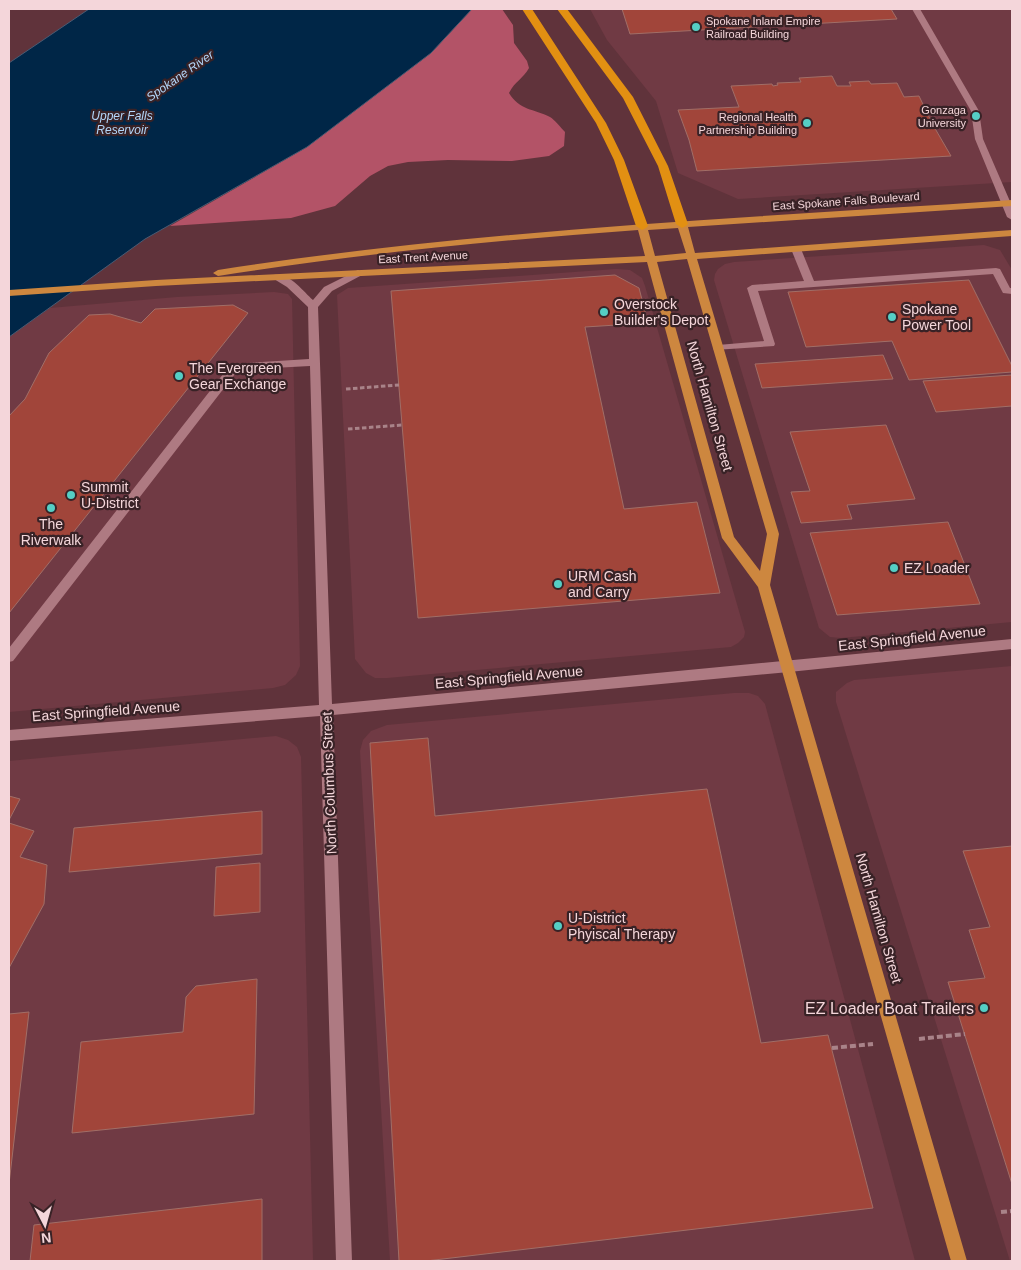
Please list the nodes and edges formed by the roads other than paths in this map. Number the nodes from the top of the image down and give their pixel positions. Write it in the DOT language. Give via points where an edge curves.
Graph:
graph roads {
  1 [pos="527,9"];
  2 [pos="916,9"];
  3 [pos="565,12"];
  4 [pos="1009,203"];
  5 [pos="1012,218"];
  6 [pos="682,224"];
  7 [pos="642,226"];
  8 [pos="1012,233"];
  9 [pos="796,249"];
  10 [pos="692,257"];
  11 [pos="651,259"];
  12 [pos="358,273"];
  13 [pos="278,277"];
  14 [pos="156,283"];
  15 [pos="810,284"];
  16 [pos="1012,291"];
  17 [pos="9,293"];
  18 [pos="313,306"];
  19 [pos="718,348"];
  20 [pos="314,362"];
  21 [pos="764,585"];
  22 [pos="1012,644"];
  23 [pos="9,657"];
  24 [pos="789,667"];
  25 [pos="327,710"];
  26 [pos="9,736"];
  27 [pos="344,1261"];
  28 [pos="959,1261"];
  1 -- 7 [label="highway" via="601,123 622,166"];
  2 -- 4 [label="street" via="974,111 979,139"];
  3 -- 6 [label="highway" via="628,98 663,166"];
  4 -- 5 [label="street"];
  4 -- 6 [label="main road, East Spokane Falls Boulevard"];
  6 -- 7 [label="main road, East Trent Avenue"];
  6 -- 10 [label="main road, North Hamilton Street"];
  7 -- 11 [label="main road, North Hamilton Street"];
  7 -- 14 [label="main road, East Trent Avenue" via="315,258"];
  8 -- 9 [label="main road"];
  9 -- 10 [label="main road"];
  9 -- 15 [label="street"];
  10 -- 11 [label="main road, East Trent Avenue"];
  10 -- 19 [label="main road, North Hamilton Street"];
  11 -- 12 [label="main road, East Trent Avenue"];
  11 -- 21 [label="main road, North Hamilton Street" via="728,538"];
  12 -- 13 [label="main road, East Trent Avenue"];
  12 -- 18 [label="street" via="328,289"];
  13 -- 14 [label="main road, East Trent Avenue"];
  13 -- 18 [label="street"];
  14 -- 17 [label="main road, East Trent Avenue"];
  15 -- 16 [label="street" via="996,271 1007,291"];
  15 -- 19 [label="street" via="752,288 770,344"];
  18 -- 20 [label="street, North Columbus Street"];
  19 -- 21 [label="main road, North Hamilton Street" via="772,534"];
  20 -- 23 [label="street" via="235,367"];
  20 -- 25 [label="street, North Columbus Street"];
  21 -- 24 [label="main road, North Hamilton Street"];
  22 -- 24 [label="street, East Springfield Avenue"];
  24 -- 25 [label="street, East Springfield Avenue"];
  24 -- 28 [label="main road, North Hamilton Street"];
  25 -- 26 [label="street, East Springfield Avenue"];
  25 -- 27 [label="street, North Columbus Street"];
}
